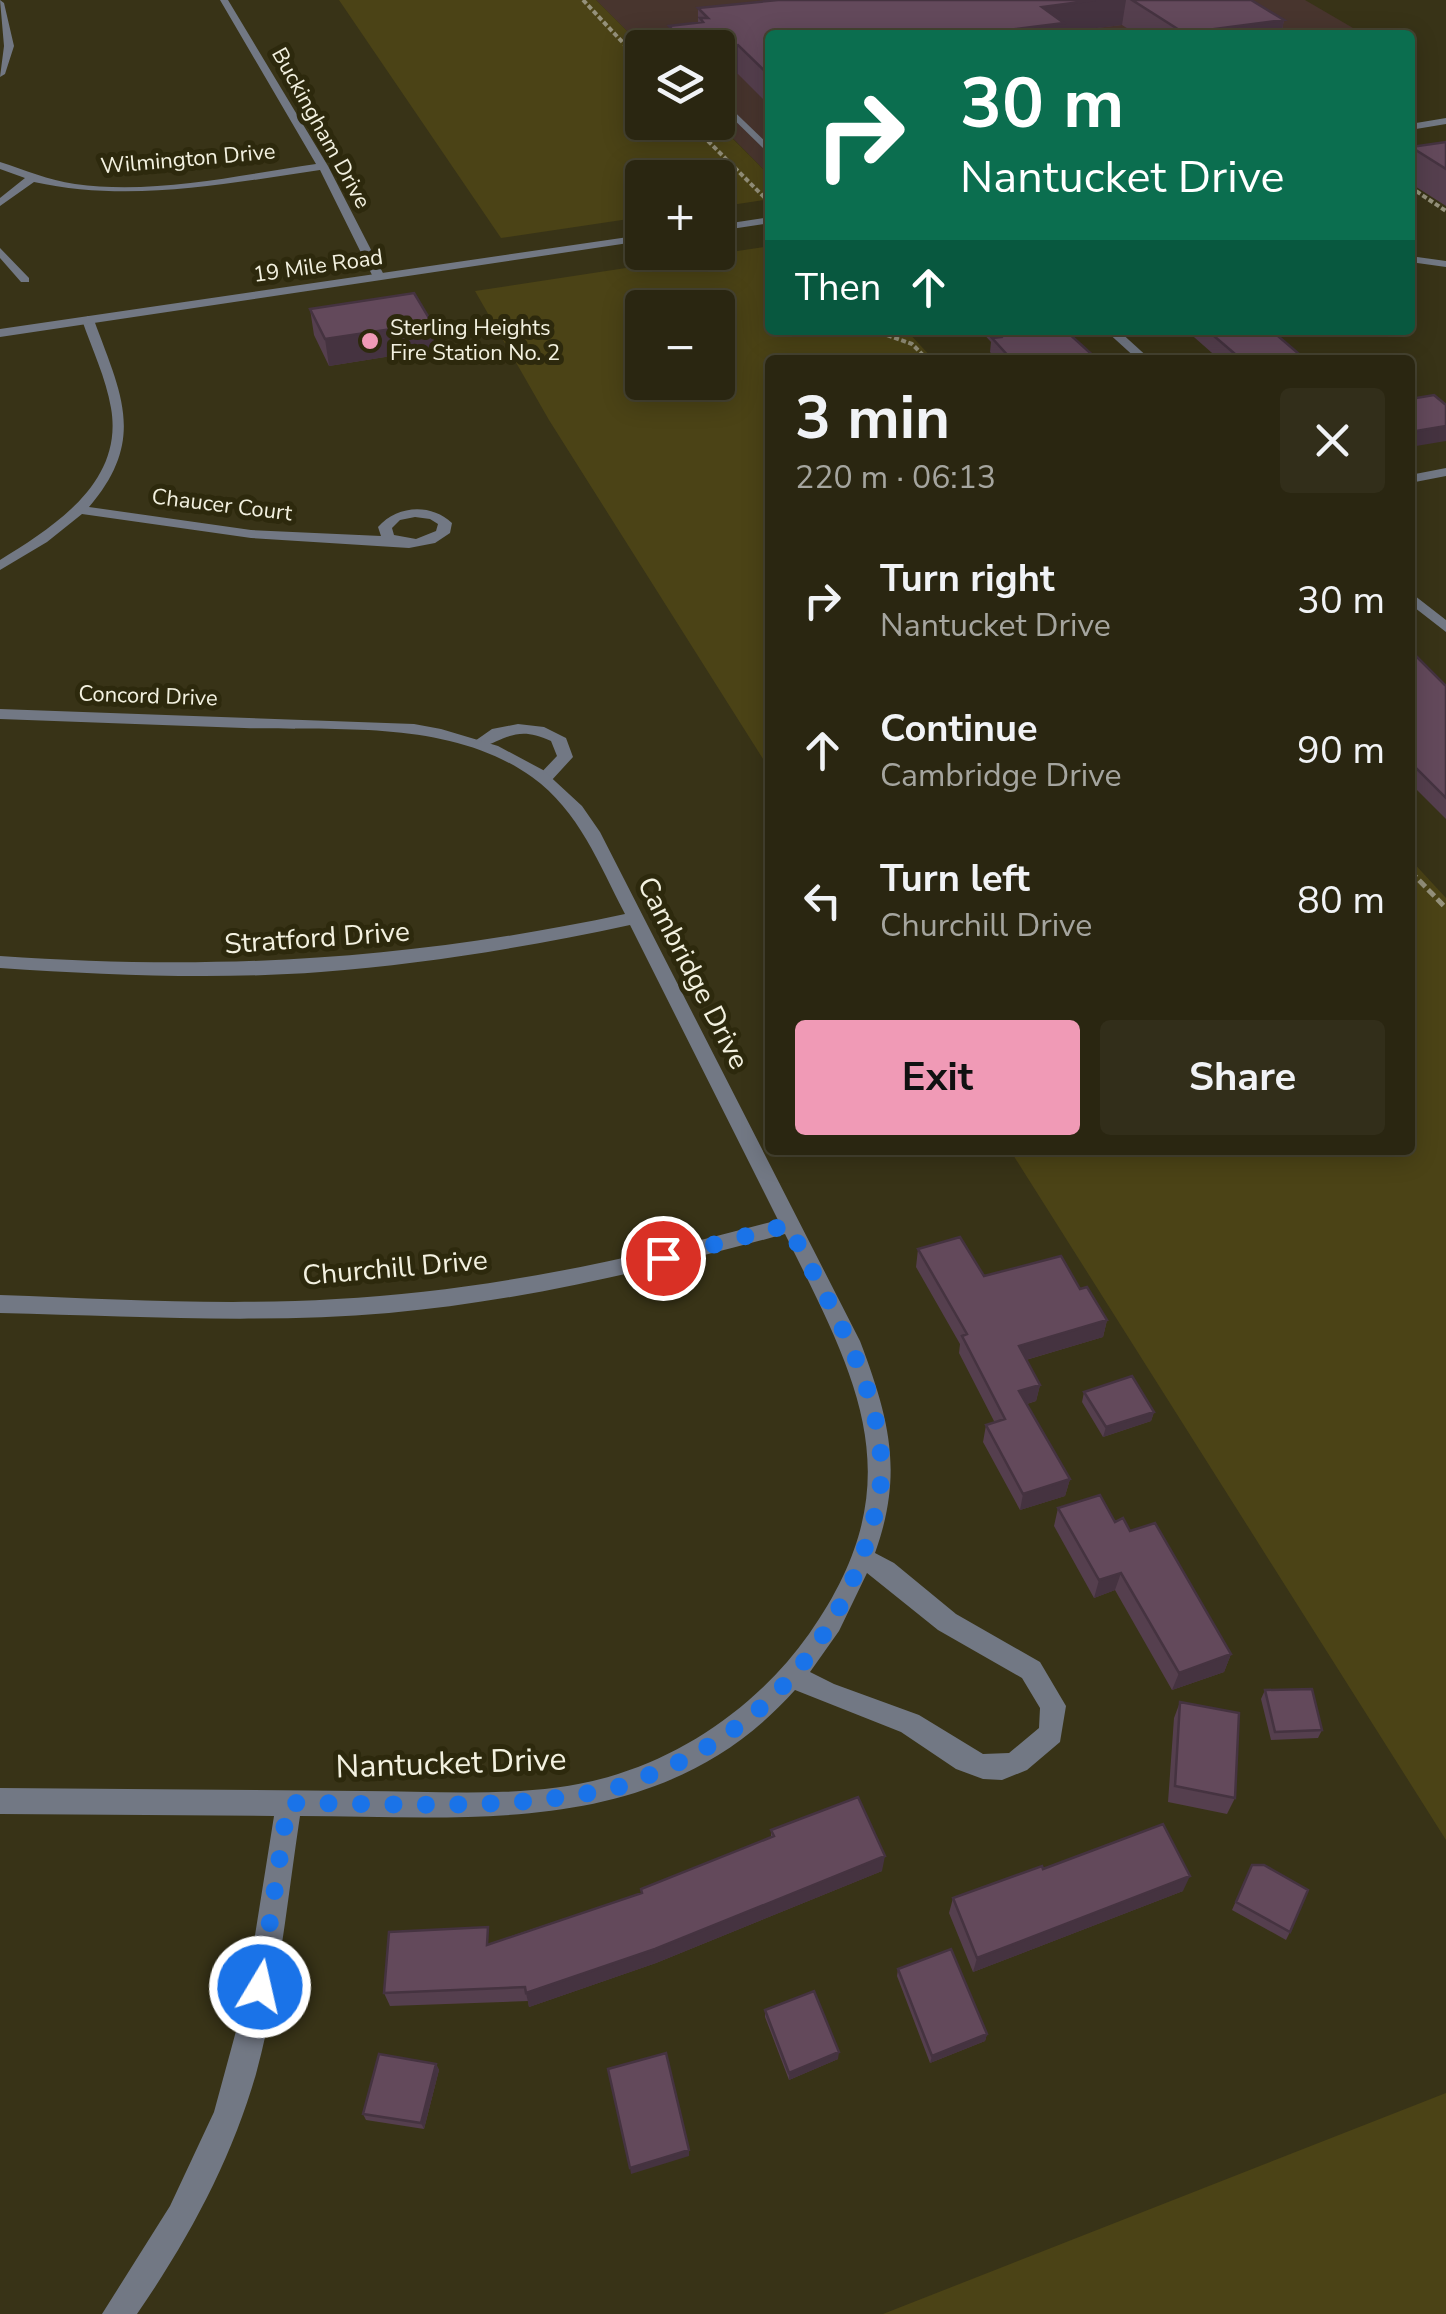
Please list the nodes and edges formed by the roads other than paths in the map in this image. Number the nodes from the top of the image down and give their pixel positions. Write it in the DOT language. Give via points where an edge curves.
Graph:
graph roads {
  1 [pos="224,0"];
  2 [pos="1430,0"];
  3 [pos="1445,0"];
  4 [pos="0,3"];
  5 [pos="0,74"];
  6 [pos="735,116"];
  7 [pos="1446,121"];
  8 [pos="1415,125"];
  9 [pos="765,147"];
  10 [pos="0,164"];
  11 [pos="323,166"];
  12 [pos="32,178"];
  13 [pos="0,203"];
  14 [pos="765,221"];
  15 [pos="735,225"];
  16 [pos="625,241"];
  17 [pos="0,250"];
  18 [pos="1415,260"];
  19 [pos="1446,264"];
  20 [pos="379,277"];
  21 [pos="25,280"];
  22 [pos="88,320"];
  23 [pos="0,333"];
  24 [pos="1117,335"];
  25 [pos="1139,355"];
  26 [pos="1446,472"];
  27 [pos="1415,478"];
  28 [pos="80,510"];
  29 [pos="388,522"];
  30 [pos="358,537"];
  31 [pos="394,541"];
  32 [pos="0,566"];
  33 [pos="1415,600"];
  34 [pos="1446,628"];
  35 [pos="0,714"];
  36 [pos="294,724"];
  37 [pos="480,743"];
  38 [pos="545,777"];
  39 [pos="634,918"];
  40 [pos="0,962"];
  41 [pos="788,1225"];
  42 [pos="0,1304"];
  43 [pos="862,1558"];
  44 [pos="838,1616"];
  45 [pos="796,1676"];
  46 [pos="0,1802"];
  47 [pos="288,1803"];
  48 [pos="118,2314"];
  1 -- 11 [label="street, Buckingham Drive"];
  2 -- 3 [label="street"];
  4 -- 5 [label="street" via="10,46"];
  6 -- 9 [label="street"];
  7 -- 8 [label="street"];
  10 -- 12 [label="street, Wilmington Drive"];
  11 -- 12 [label="street, Wilmington Drive" via="145,187"];
  11 -- 20 [label="street, Buckingham Drive"];
  12 -- 13 [label="street"];
  14 -- 15 [label="street"];
  16 -- 20 [label="street, 19 Mile Road"];
  17 -- 21 [label="street"];
  18 -- 19 [label="street"];
  20 -- 22 [label="street, 19 Mile Road"];
  22 -- 23 [label="street, 19 Mile Road"];
  22 -- 28 [label="street" via="120,428 114,463"];
  24 -- 25 [label="street"];
  26 -- 27 [label="street"];
  28 -- 30 [label="street, Chaucer Court" via="251,534"];
  28 -- 32 [label="street"];
  29 -- 30 [label="street, Chaucer Court"];
  29 -- 31 [label="street" via="385,532"];
  29 -- 31 [label="street, Chaucer Court" via="425,513 445,523 430,541"];
  30 -- 31 [label="street, Chaucer Court"];
  33 -- 34 [label="street"];
  35 -- 36 [label="street, Concord Drive"];
  36 -- 37 [label="street, Cambridge Drive" via="414,730"];
  37 -- 38 [label="street, Cambridge Drive"];
  37 -- 38 [label="street" via="519,729 558,738 564,757"];
  38 -- 39 [label="street, Cambridge Drive" via="578,810"];
  39 -- 40 [label="street, Stratford Drive" via="478,949 273,972 184,974"];
  39 -- 41 [label="street, Cambridge Drive"];
  41 -- 42 [label="street, Churchill Drive" via="588,1274 426,1299 184,1310"];
  41 -- 43 [label="street, Cambridge Drive" via="873,1403 882,1459 878,1506"];
  43 -- 44 [label="street, Cambridge Drive"];
  43 -- 45 [label="street" via="947,1622 1030,1670 1053,1706 1051,1733 1024,1760 993,1768"];
  44 -- 45 [label="street, Nantucket Drive"];
  45 -- 47 [label="street, Nantucket Drive" via="752,1718 687,1759 618,1788 488,1803"];
  46 -- 47 [label="street, Nantucket Drive"];
  47 -- 48 [label="street" via="254,2019 229,2113 191,2196"];
}
